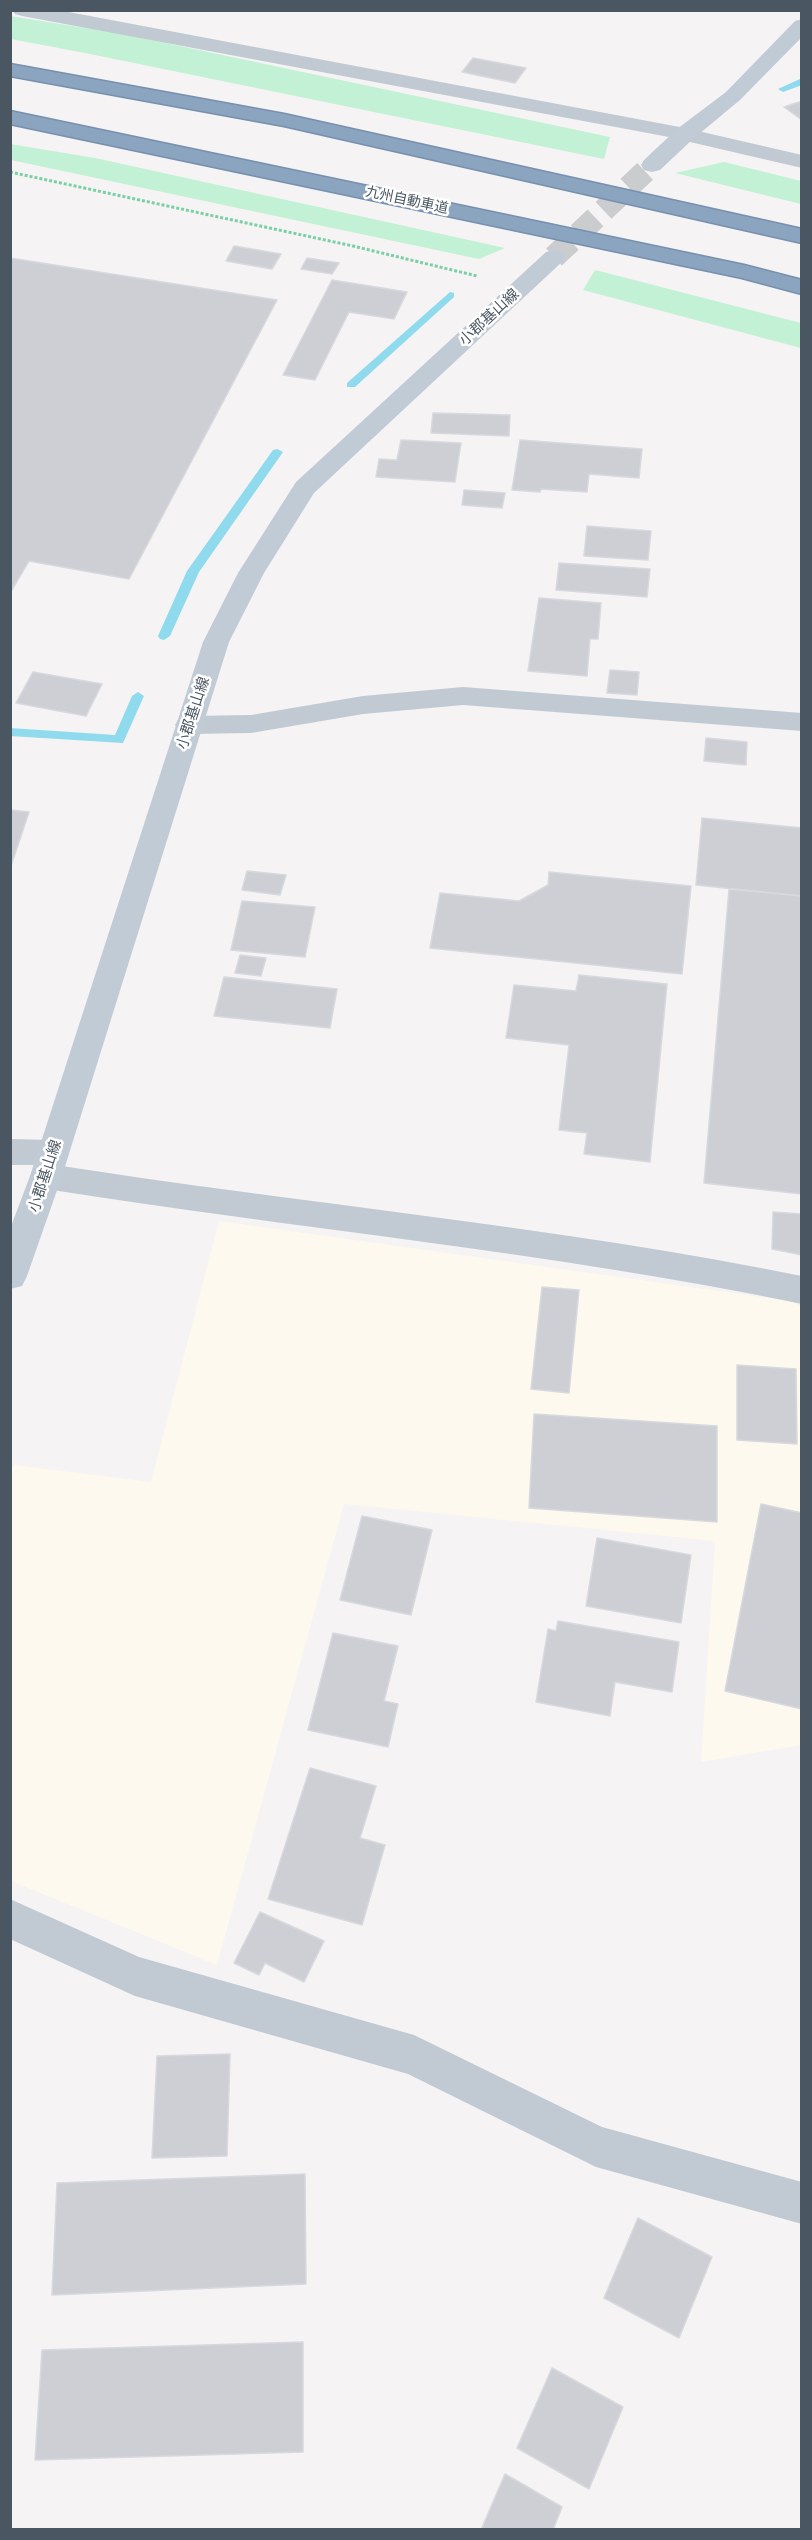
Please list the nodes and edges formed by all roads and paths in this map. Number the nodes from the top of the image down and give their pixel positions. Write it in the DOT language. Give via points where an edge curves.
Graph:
graph roads {
  1 [pos="22,10"];
  2 [pos="801,25"];
  3 [pos="10,70"];
  4 [pos="10,117"];
  5 [pos="686,134"];
  6 [pos="801,162"];
  7 [pos="652,165"];
  8 [pos="10,172"];
  9 [pos="801,236"];
  10 [pos="554,257"];
  11 [pos="522,287"];
  12 [pos="801,287"];
  13 [pos="801,722"];
  14 [pos="189,725"];
  15 [pos="10,1152"];
  16 [pos="49,1165"];
  17 [pos="10,1276"];
  18 [pos="801,1290"];
  19 [pos="10,1918"];
  20 [pos="801,2203"];
  1 -- 5 [label="street"];
  2 -- 5 [label="main road" via="733,96"];
  3 -- 9 [label="highway" via="284,120"];
  4 -- 12 [label="highway, 九州自動車道" via="732,269"];
  5 -- 6 [label="street"];
  5 -- 7 [label="main road"];
  8 -- 11 [label="path"];
  10 -- 11 [label="main road, 小郡基山線"];
  11 -- 14 [label="main road, 小郡基山線" via="306,488 251,573 216,642"];
  13 -- 14 [label="street" via="463,696 363,705 251,724"];
  14 -- 16 [label="main road, 小郡基山線"];
  15 -- 16 [label="street"];
  16 -- 17 [label="main road, 小郡基山線"];
  16 -- 18 [label="street" via="250,1208 722,1272"];
  19 -- 20 [label="street" via="135,1976 414,2055 596,2146"];
}
